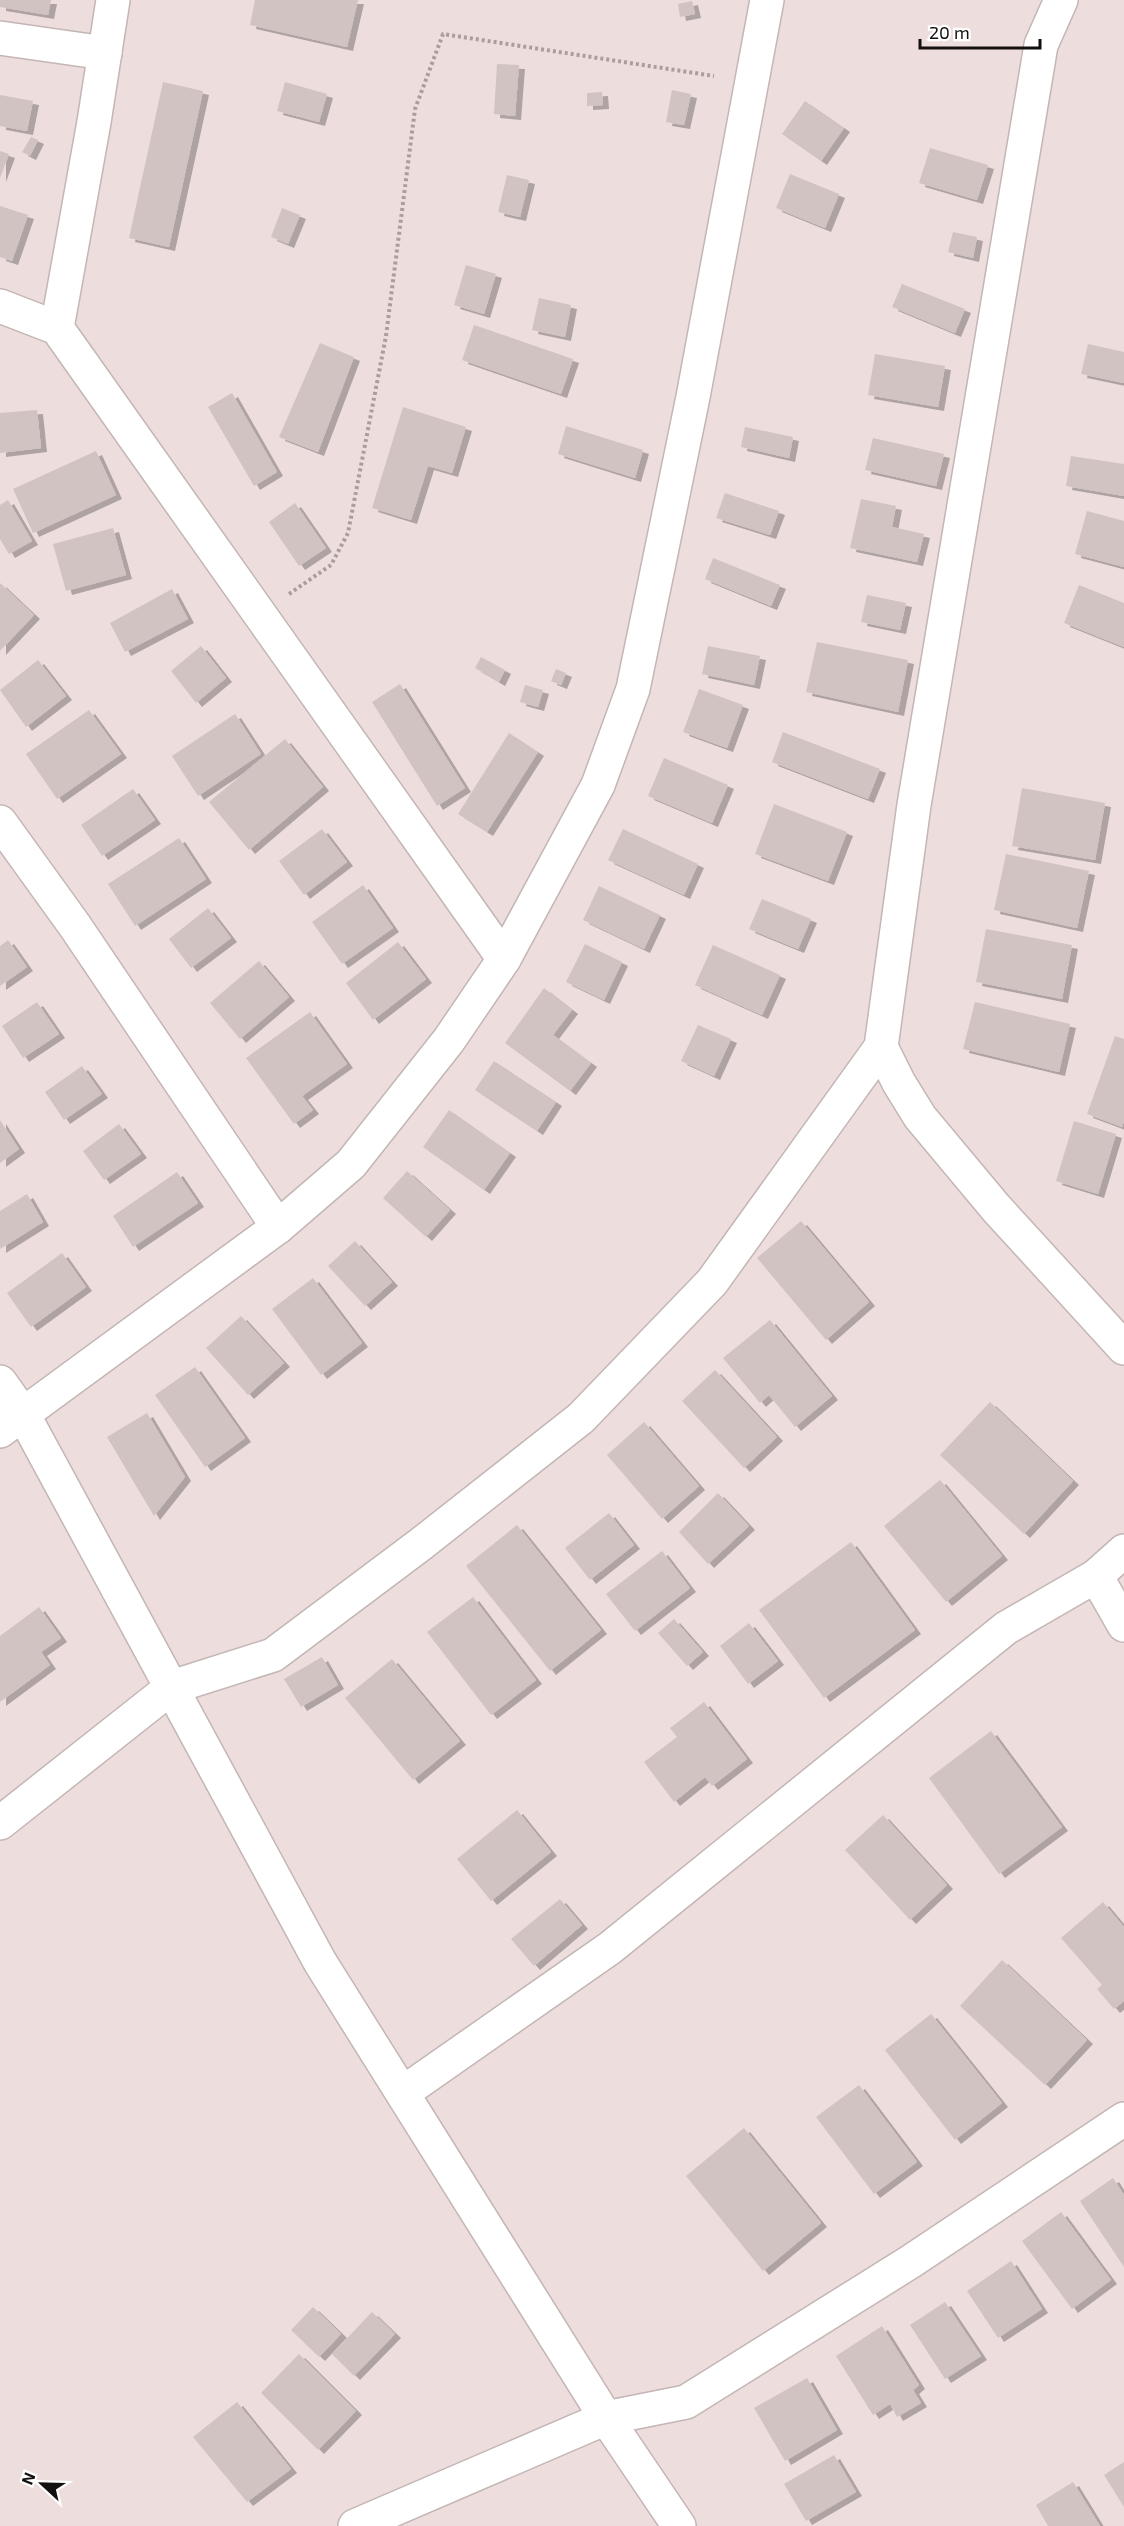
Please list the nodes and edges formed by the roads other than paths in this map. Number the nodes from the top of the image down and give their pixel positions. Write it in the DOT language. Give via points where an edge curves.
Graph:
graph roads {
  1 [pos="113,0"];
  2 [pos="768,0"];
  3 [pos="1060,0"];
  4 [pos="0,38"];
  5 [pos="105,53"];
  6 [pos="0,306"];
  7 [pos="57,328"];
  8 [pos="0,822"];
  9 [pos="504,959"];
  10 [pos="881,1047"];
  11 [pos="278,1227"];
  12 [pos="1124,1348"];
  13 [pos="0,1382"];
  14 [pos="11,1422"];
  15 [pos="1124,1551"];
  16 [pos="1096,1576"];
  17 [pos="1124,1625"];
  18 [pos="172,1687"];
  19 [pos="0,1823"];
  20 [pos="404,2092"];
  21 [pos="1124,2119"];
  22 [pos="606,2418"];
  23 [pos="355,2526"];
  24 [pos="679,2526"];
  1 -- 5 [label="street"];
  2 -- 9 [label="street" via="633,689 598,785"];
  3 -- 10 [label="street" via="1041,45 914,805"];
  4 -- 5 [label="street"];
  5 -- 7 [label="street"];
  6 -- 7 [label="street"];
  7 -- 9 [label="street"];
  8 -- 11 [label="street"];
  9 -- 11 [label="street" via="449,1040 351,1164"];
  10 -- 12 [label="street" via="920,1117 996,1208"];
  10 -- 18 [label="street" via="712,1282 581,1418 430,1538 273,1655"];
  11 -- 14 [label="street"];
  13 -- 14 [label="street"];
  14 -- 18 [label="street"];
  15 -- 16 [label="street"];
  16 -- 17 [label="street"];
  16 -- 20 [label="street" via="1006,1628 610,1948"];
  18 -- 19 [label="street"];
  18 -- 20 [label="street" via="320,1962"];
  20 -- 22 [label="street"];
  21 -- 22 [label="street" via="910,2262 686,2402"];
  22 -- 23 [label="street"];
  22 -- 24 [label="street"];
}
